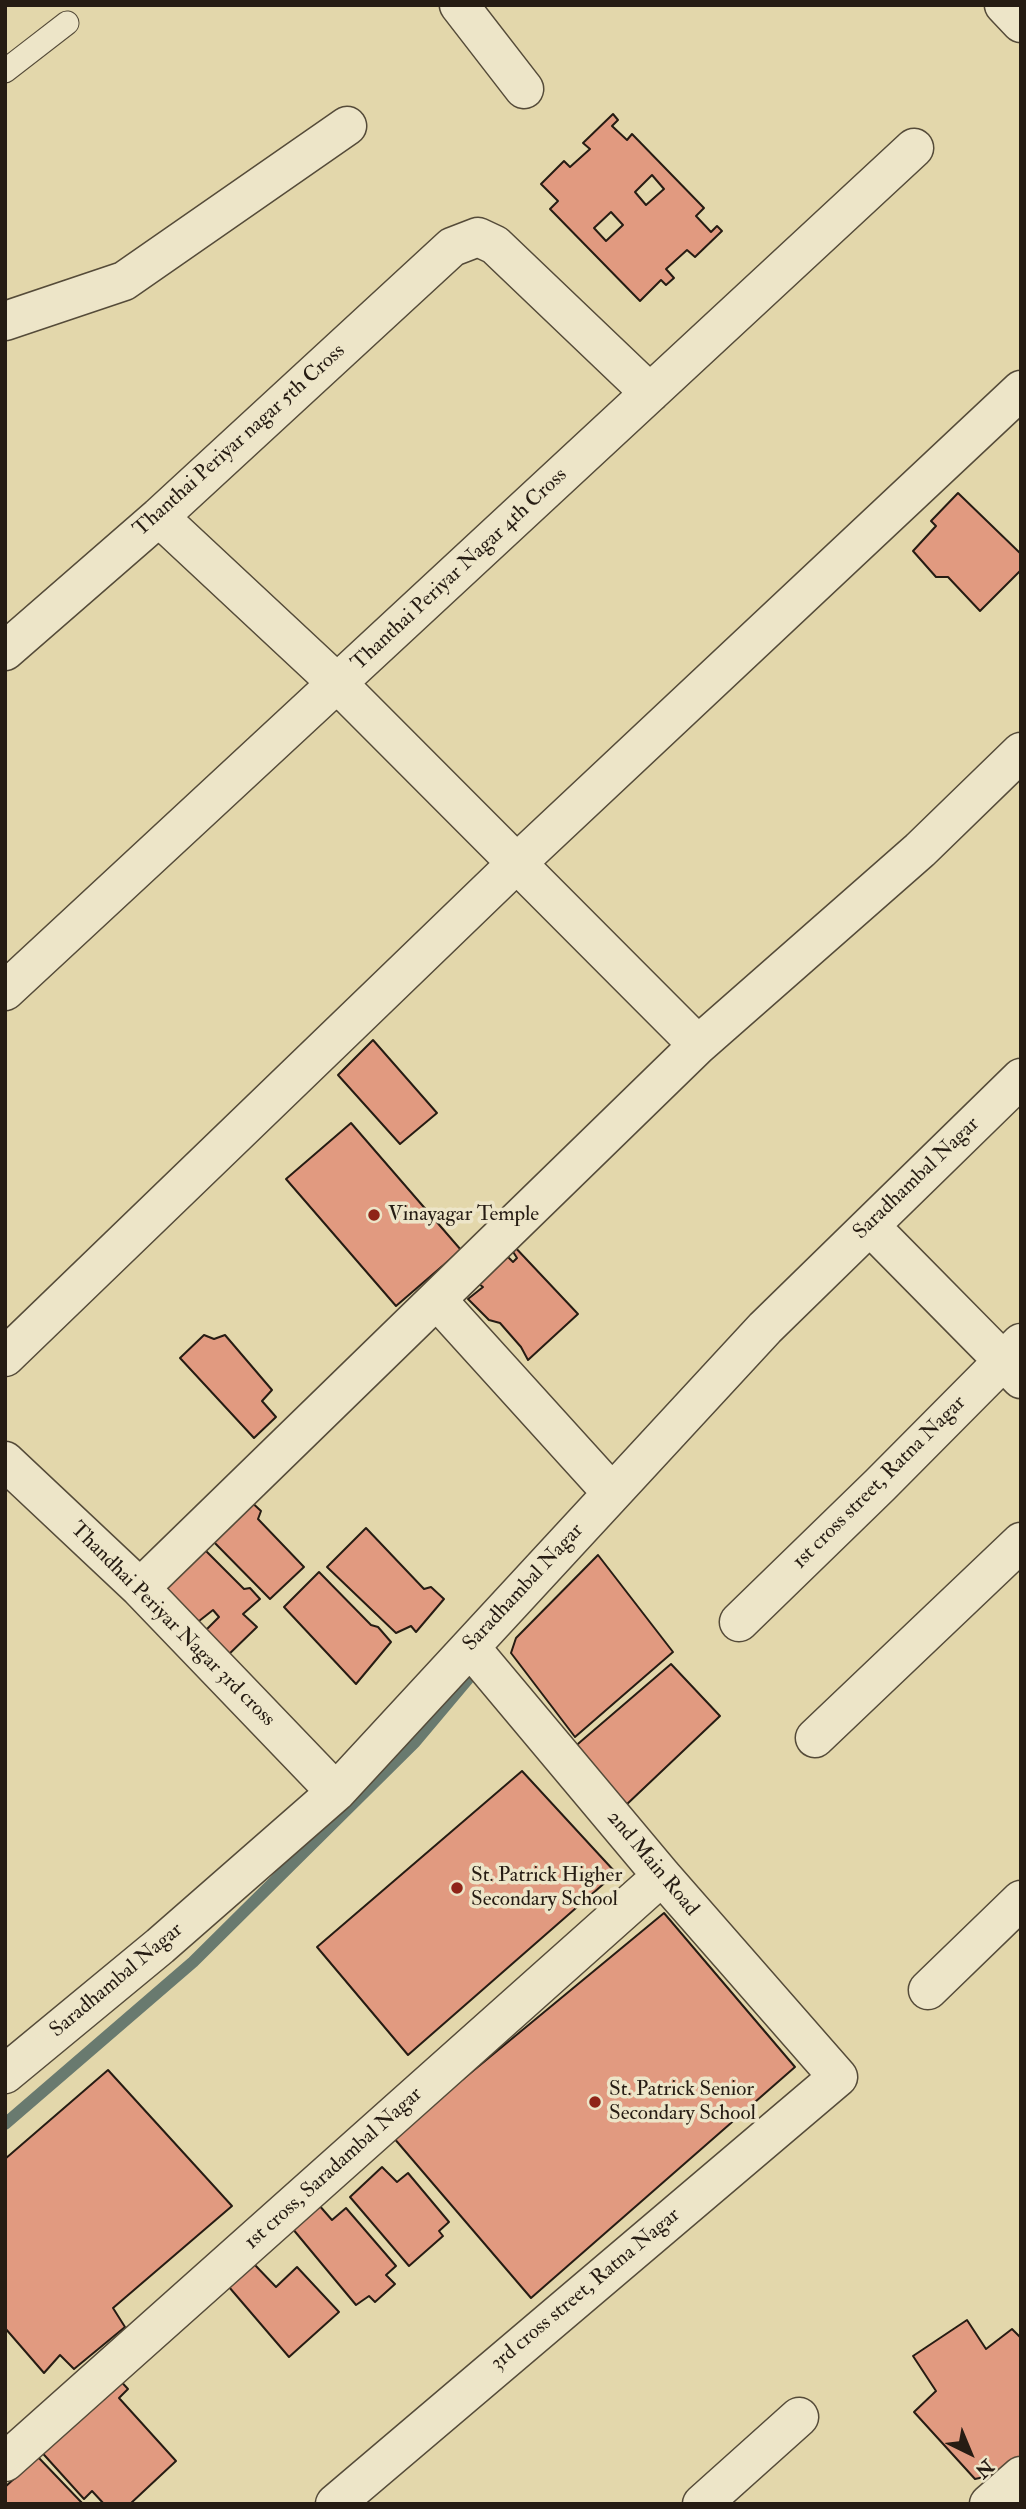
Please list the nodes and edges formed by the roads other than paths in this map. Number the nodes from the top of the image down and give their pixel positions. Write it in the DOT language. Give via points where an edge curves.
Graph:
graph roads {
  1 [pos="459,5"];
  2 [pos="1004,5"];
  3 [pos="68,23"];
  4 [pos="1021,23"];
  5 [pos="5,71"];
  6 [pos="524,89"];
  7 [pos="347,126"];
  8 [pos="914,148"];
  9 [pos="5,321"];
  10 [pos="1021,390"];
  11 [pos="650,393"];
  12 [pos="159,517"];
  13 [pos="5,651"];
  14 [pos="338,684"];
  15 [pos="1021,752"];
  16 [pos="518,862"];
  17 [pos="5,991"];
  18 [pos="698,1045"];
  19 [pos="1020,1079"];
  20 [pos="870,1226"];
  21 [pos="437,1300"];
  22 [pos="5,1357"];
  23 [pos="1015,1361"];
  24 [pos="5,1461"];
  25 [pos="612,1493"];
  26 [pos="1021,1542"];
  27 [pos="140,1588"];
  28 [pos="739,1622"];
  29 [pos="470,1647"];
  30 [pos="815,1738"];
  31 [pos="336,1792"];
  32 [pos="662,1877"];
  33 [pos="1021,1900"];
  34 [pos="928,1990"];
  35 [pos="5,2074"];
  36 [pos="838,2077"];
  37 [pos="800,2417"];
  38 [pos="5,2462"];
  39 [pos="1021,2476"];
  40 [pos="335,2504"];
  41 [pos="702,2504"];
  42 [pos="989,2504"];
  1 -- 6 [label="street"];
  2 -- 4 [label="street"];
  3 -- 5 [label="lane"];
  7 -- 9 [label="street" via="124,281"];
  8 -- 11 [label="street, Thanthai Periyar Nagar 4th Cross"];
  10 -- 16 [label="street"];
  11 -- 12 [label="street, Thanthai Periyar nagar 5th Cross" via="495,245 478,237 452,247"];
  11 -- 14 [label="street, Thanthai Periyar Nagar 4th Cross"];
  12 -- 13 [label="street, Thanthai Periyar nagar 5th Cross"];
  12 -- 14 [label="street"];
  14 -- 16 [label="street"];
  14 -- 17 [label="street, Thanthai Periyar Nagar 4th Cross"];
  15 -- 18 [label="street" via="920,850"];
  16 -- 18 [label="street"];
  16 -- 22 [label="street"];
  18 -- 21 [label="street"];
  19 -- 20 [label="street, Saradhambal Nagar"];
  20 -- 23 [label="street"];
  20 -- 25 [label="street, Saradhambal Nagar" via="765,1328"];
  21 -- 25 [label="street"];
  21 -- 27 [label="street"];
  23 -- 28 [label="street, 1st cross street, Ratna Nagar"];
  24 -- 27 [label="street, Thandhai Periyar Nagar 3rd cross"];
  25 -- 29 [label="street, Saradhambal Nagar"];
  26 -- 30 [label="street"];
  27 -- 31 [label="street, Thandhai Periyar Nagar 3rd cross"];
  29 -- 31 [label="street, Saradhambal Nagar"];
  29 -- 32 [label="street, 2nd Main Road"];
  31 -- 35 [label="street, Saradhambal Nagar"];
  32 -- 36 [label="street, 2nd Main Road"];
  32 -- 38 [label="street, 1st cross, Saradambal Nagar"];
  33 -- 34 [label="street"];
  36 -- 40 [label="street, 3rd cross street, Ratna Nagar"];
  37 -- 41 [label="street"];
  39 -- 42 [label="street"];
}
